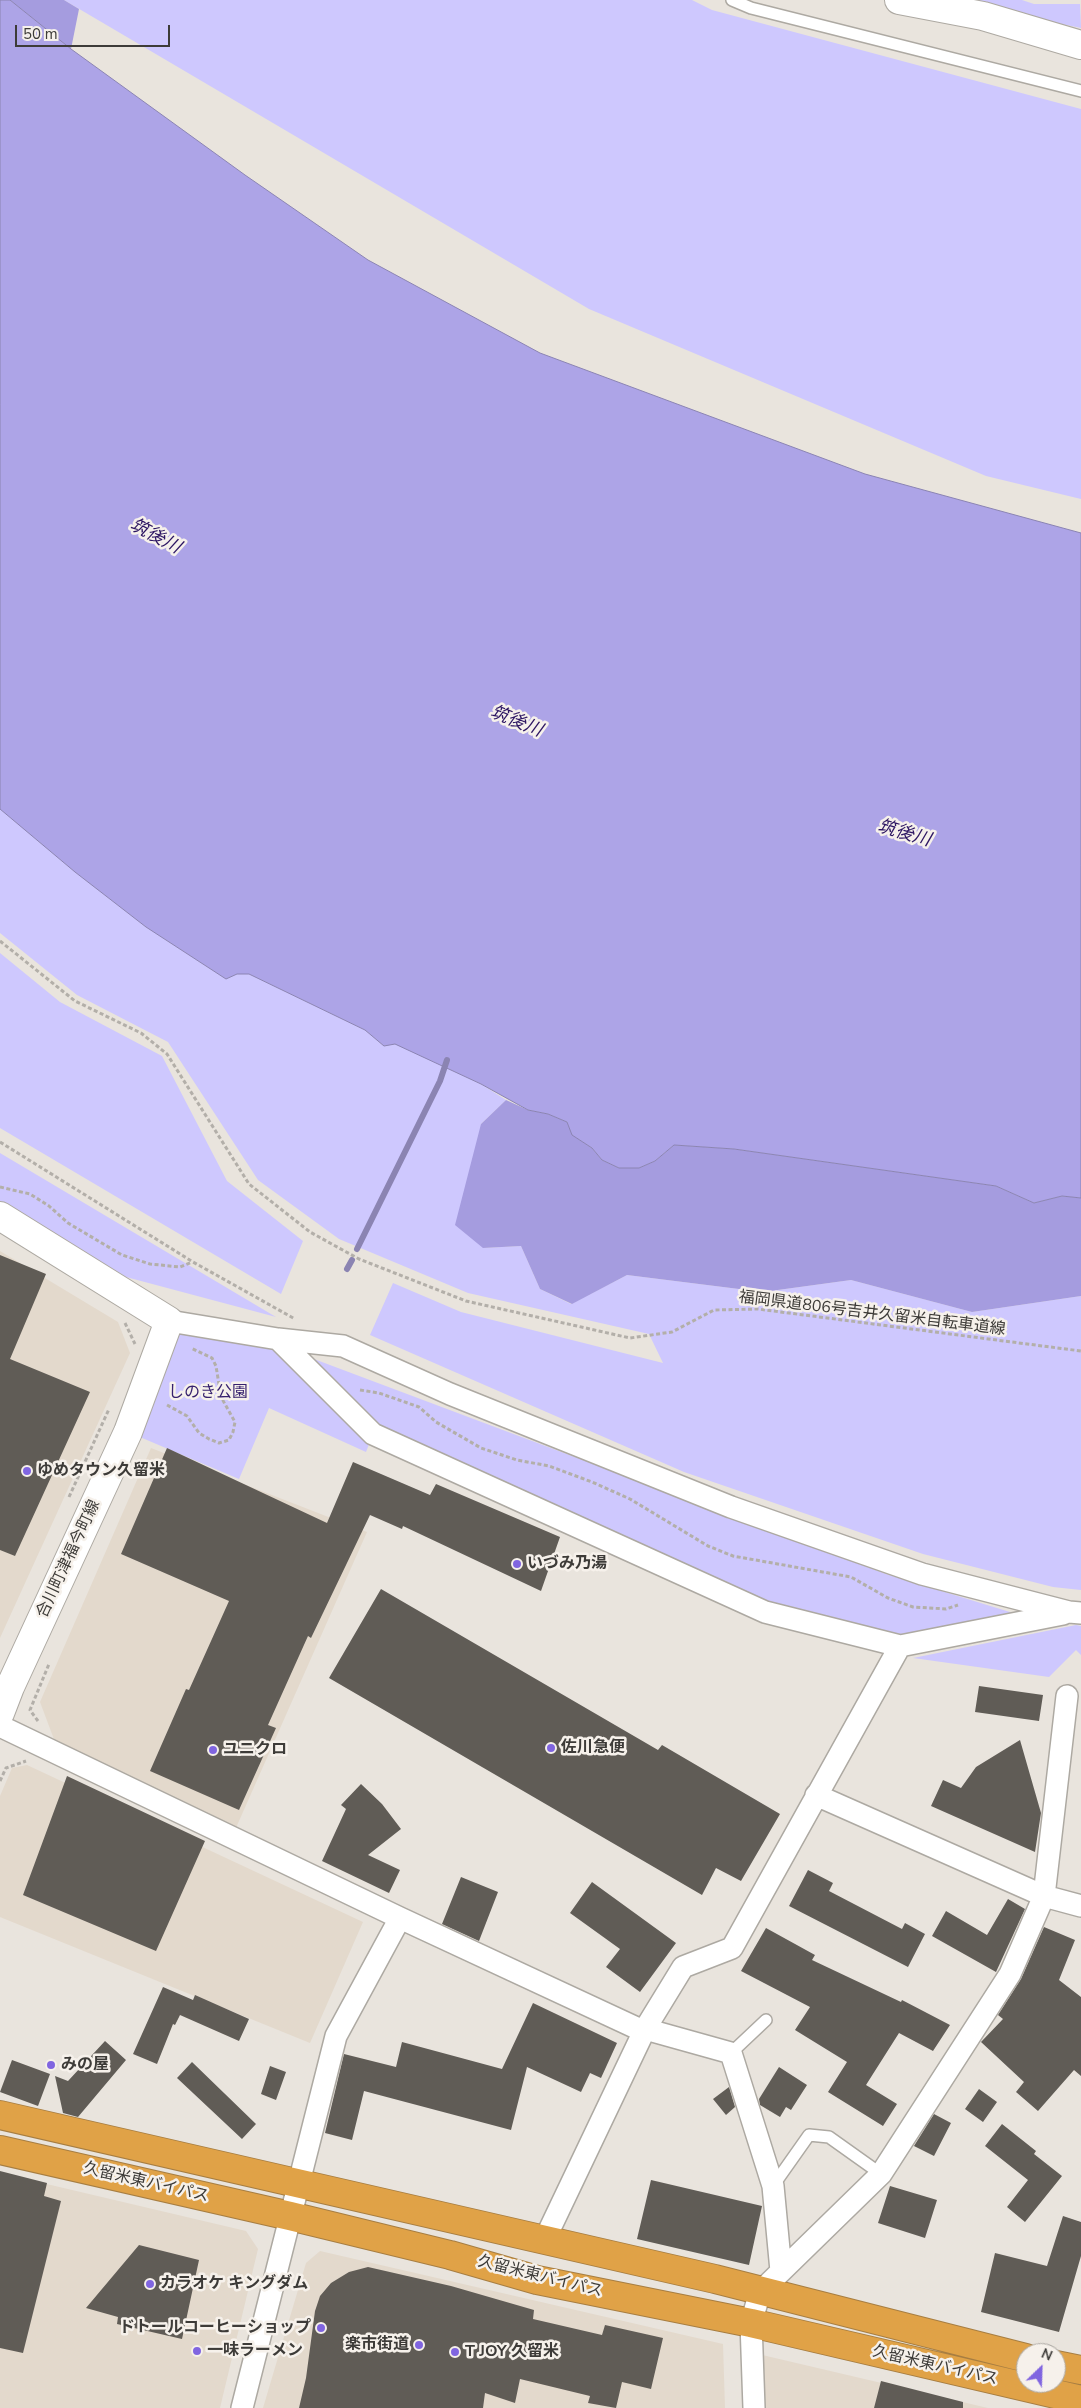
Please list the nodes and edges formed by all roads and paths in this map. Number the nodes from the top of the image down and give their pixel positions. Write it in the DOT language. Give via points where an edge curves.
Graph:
graph roads {
  1 [pos="732,0"];
  2 [pos="899,0"];
  3 [pos="1081,45"];
  4 [pos="1081,91"];
  5 [pos="0,941"];
  6 [pos="0,1142"];
  7 [pos="0,1187"];
  8 [pos="0,1216"];
  9 [pos="193,1262"];
  10 [pos="123,1318"];
  11 [pos="169,1321"];
  12 [pos="299,1321"];
  13 [pos="278,1339"];
  14 [pos="136,1348"];
  15 [pos="191,1348"];
  16 [pos="1081,1351"];
  17 [pos="328,1387"];
  18 [pos="112,1401"];
  19 [pos="167,1405"];
  20 [pos="68,1499"];
  21 [pos="994,1593"];
  22 [pos="1075,1613"];
  23 [pos="900,1646"];
  24 [pos="1074,1696"];
  25 [pos="34,1699"];
  26 [pos="0,1713"];
  27 [pos="0,1726"];
  28 [pos="43,1727"];
  29 [pos="29,1760"];
  30 [pos="0,1781"];
  31 [pos="816,1795"];
  32 [pos="1044,1896"];
  33 [pos="1081,1906"];
  34 [pos="400,1918"];
  35 [pos="766,2020"];
  36 [pos="644,2030"];
  37 [pos="731,2053"];
  38 [pos="0,2115"];
  39 [pos="0,2150"];
  40 [pos="881,2174"];
  41 [pos="297,2183"];
  42 [pos="773,2186"];
  43 [pos="290,2216"];
  44 [pos="544,2241"];
  45 [pos="781,2271"];
  46 [pos="760,2292"];
  47 [pos="751,2323"];
  48 [pos="1016,2356"];
  49 [pos="1066,2366"];
  50 [pos="1081,2370"];
  51 [pos="1081,2400"];
  52 [pos="242,2408"];
  53 [pos="754,2408"];
  1 -- 4 [label="lane" via="751,8"];
  2 -- 3 [label="street" via="983,16"];
  5 -- 16 [label="path, 福岡県道806号吉井久留米自転車道線" via="75,1001 141,1033 167,1054 249,1184 310,1232 359,1258 466,1301 630,1338 672,1332 714,1310 758,1310"];
  6 -- 9 [label="path"];
  7 -- 9 [label="path" via="30,1194 68,1223 122,1255 150,1264 180,1267"];
  8 -- 11 [label="street"];
  9 -- 12 [label="path"];
  10 -- 14 [label="path"];
  11 -- 13 [label="street"];
  11 -- 26 [label="street, 合川町津福今町線" via="128,1432"];
  13 -- 17 [label="street"];
  13 -- 21 [label="street" via="343,1346 450,1394 731,1507 922,1574"];
  15 -- 19 [label="path" via="212,1358 221,1397 235,1422 233,1432 229,1440 219,1443 208,1439 199,1433 187,1416"];
  17 -- 21 [label="path" via="379,1394 419,1407 436,1422 480,1448 549,1466 592,1482 630,1499 708,1546 733,1556 851,1577 888,1598 913,1607 946,1609"];
  17 -- 23 [label="street" via="373,1434 765,1612"];
  18 -- 20 [label="path"];
  21 -- 22 [label="street"];
  22 -- 23 [label="street"];
  23 -- 31 [label="street"];
  24 -- 32 [label="street"];
  25 -- 28 [label="path" via="30,1710"];
  27 -- 34 [label="street"];
  29 -- 30 [label="path" via="6,1768"];
  31 -- 32 [label="street"];
  31 -- 36 [label="street" via="732,1948 683,1967"];
  32 -- 33 [label="street"];
  32 -- 40 [label="street" via="1010,1974"];
  34 -- 36 [label="street"];
  34 -- 41 [label="street" via="336,2036"];
  35 -- 37 [label="lane"];
  36 -- 37 [label="street"];
  36 -- 44 [label="street"];
  37 -- 42 [label="street"];
  38 -- 41 [label="highway, 久留米東バイパス"];
  39 -- 43 [label="highway, 久留米東バイパス"];
  40 -- 42 [label="lane" via="829,2136 809,2135"];
  40 -- 45 [label="street"];
  41 -- 43 [label="street"];
  41 -- 44 [label="highway, 久留米東バイパス"];
  42 -- 45 [label="street"];
  43 -- 47 [label="highway, 久留米東バイパス" via="537,2280"];
  43 -- 52 [label="street"];
  44 -- 46 [label="highway, 久留米東バイパス"];
  45 -- 46 [label="street"];
  46 -- 47 [label="street"];
  46 -- 48 [label="highway, 久留米東バイパス"];
  47 -- 51 [label="highway, 久留米東バイパス"];
  47 -- 53 [label="street"];
  49 -- 50 [label="highway"];
}
